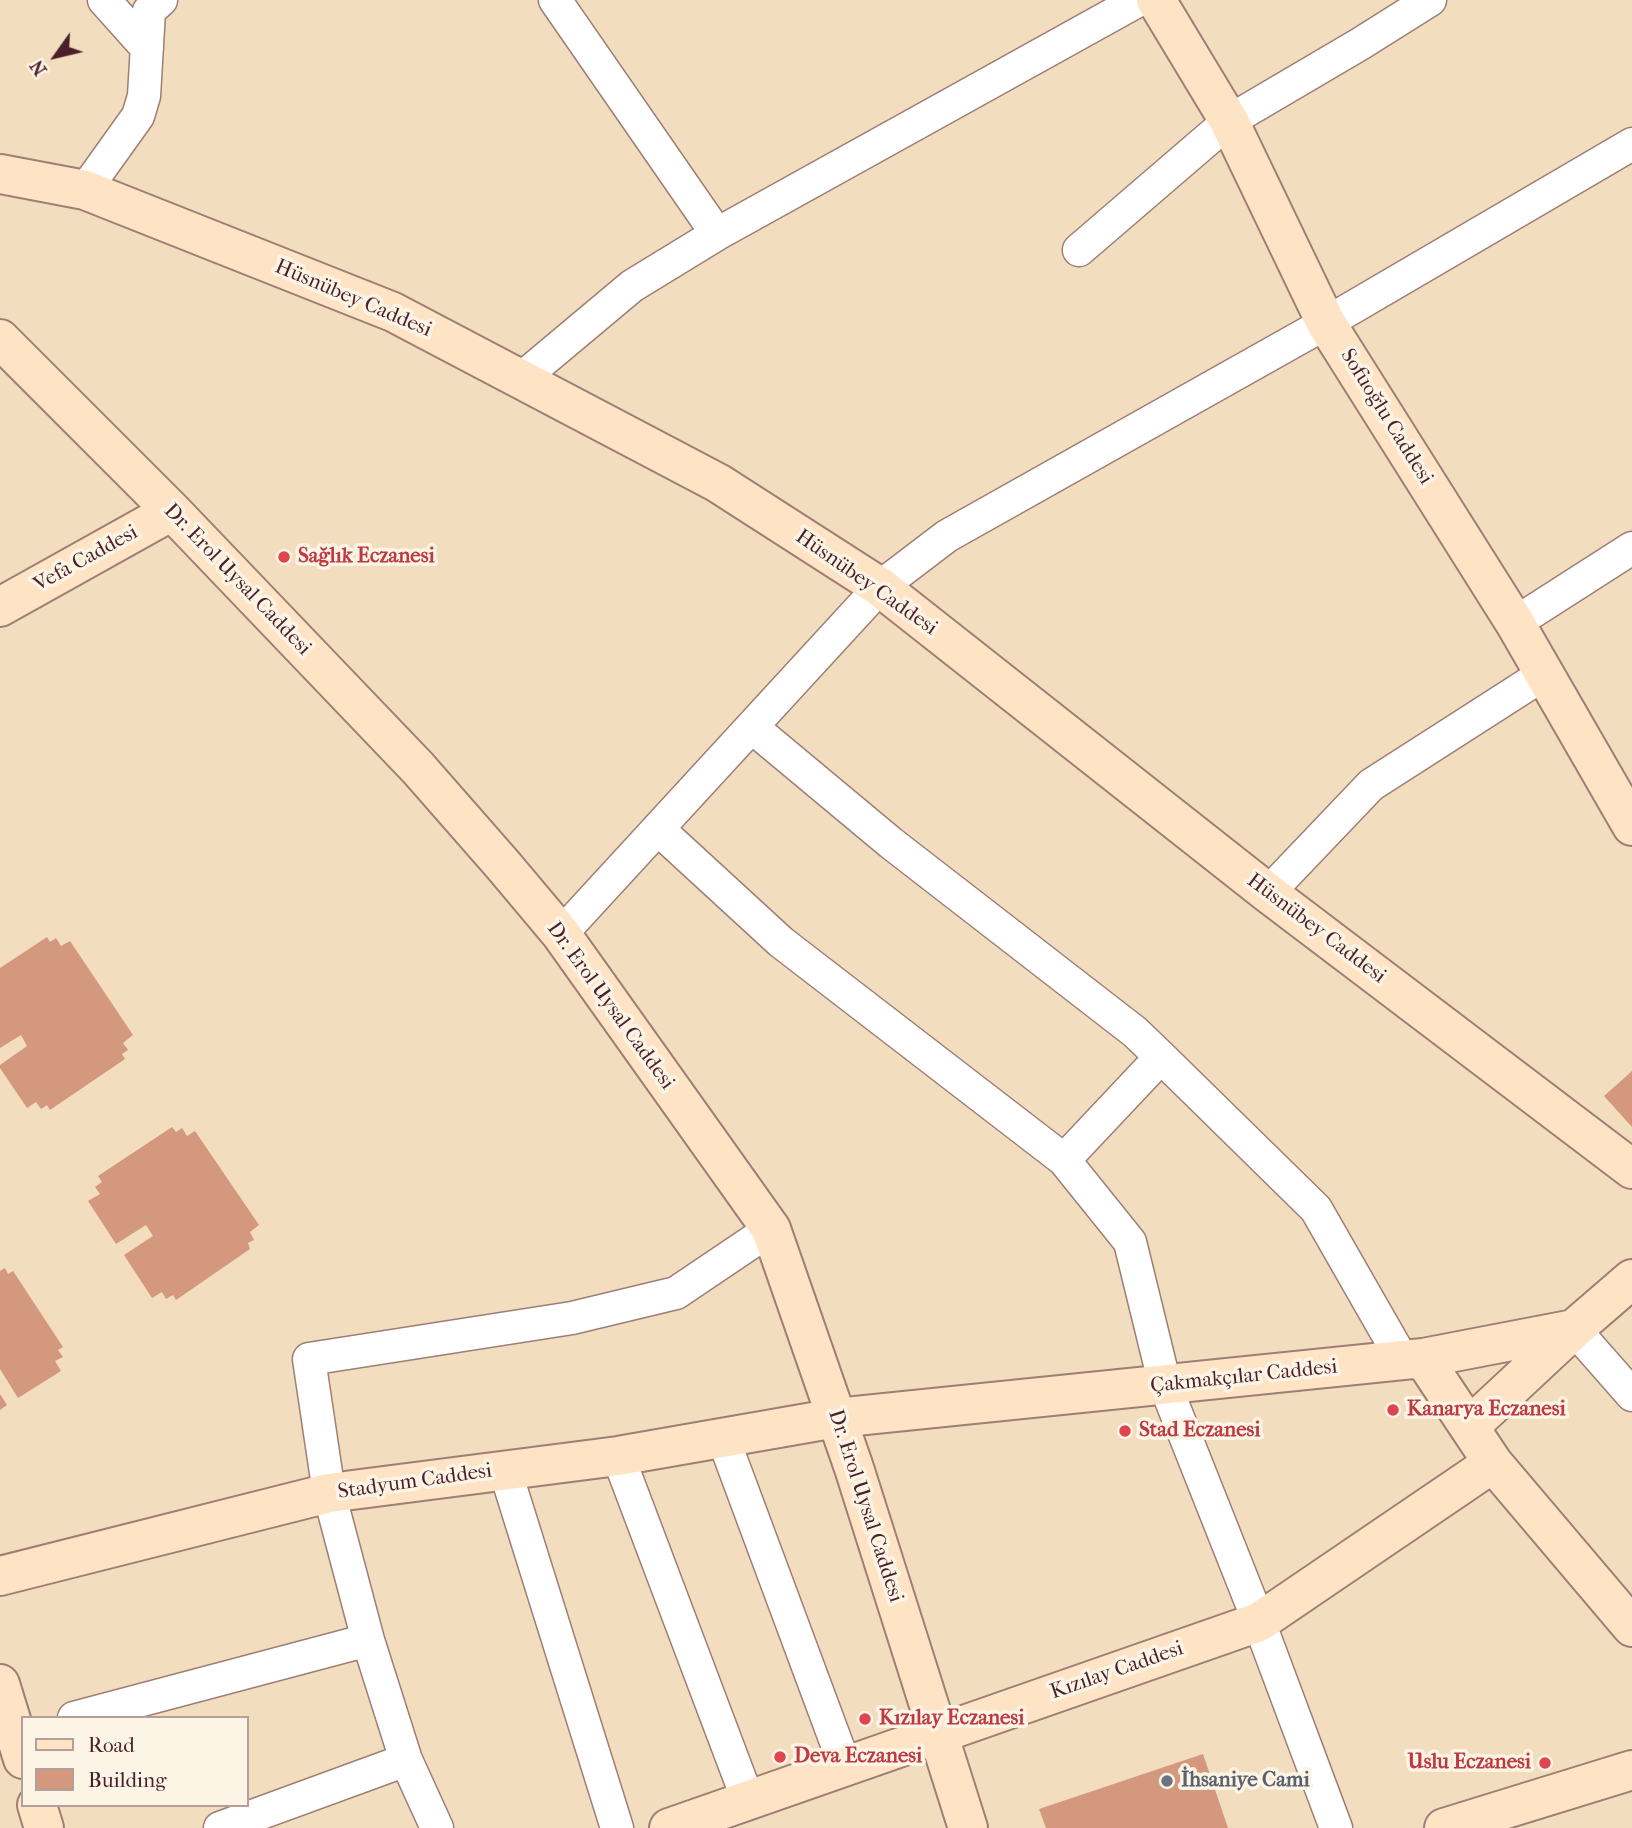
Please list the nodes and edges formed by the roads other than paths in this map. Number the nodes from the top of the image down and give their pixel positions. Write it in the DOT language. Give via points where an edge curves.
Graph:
graph roads {
  1 [pos="104,0"];
  2 [pos="161,0"];
  3 [pos="555,0"];
  4 [pos="1139,0"];
  5 [pos="1156,0"];
  6 [pos="1430,0"];
  7 [pos="147,48"];
  8 [pos="1229,121"];
  9 [pos="1632,145"];
  10 [pos="0,174"];
  11 [pos="85,190"];
  12 [pos="717,234"];
  13 [pos="1079,250"];
  14 [pos="1326,323"];
  15 [pos="0,339"];
  16 [pos="521,379"];
  17 [pos="172,511"];
  18 [pos="1632,548"];
  19 [pos="880,587"];
  20 [pos="0,607"];
  21 [pos="1515,623"];
  22 [pos="1544,674"];
  23 [pos="752,728"];
  24 [pos="1632,826"];
  25 [pos="657,829"];
  26 [pos="1268,893"];
  27 [pos="561,934"];
  28 [pos="1161,1058"];
  29 [pos="1064,1160"];
  30 [pos="1632,1169"];
  31 [pos="771,1229"];
  32 [pos="1629,1289"];
  33 [pos="1574,1329"];
  34 [pos="1413,1359"];
  35 [pos="1165,1385"];
  36 [pos="1632,1395"];
  37 [pos="836,1418"];
  38 [pos="1469,1427"];
  39 [pos="723,1438"];
  40 [pos="618,1456"];
  41 [pos="1493,1463"];
  42 [pos="505,1470"];
  43 [pos="329,1493"];
  44 [pos="0,1576"];
  45 [pos="1259,1622"];
  46 [pos="1632,1628"];
  47 [pos="368,1640"];
  48 [pos="0,1684"];
  49 [pos="82,1716"];
  50 [pos="939,1732"];
  51 [pos="20,1741"];
  52 [pos="406,1760"];
  53 [pos="845,1766"];
  54 [pos="1632,1770"];
  55 [pos="748,1800"];
  56 [pos="38,1807"];
  57 [pos="44,1828"];
  58 [pos="220,1828"];
  59 [pos="437,1828"];
  60 [pos="617,1828"];
  61 [pos="669,1828"];
  62 [pos="968,1828"];
  63 [pos="1336,1828"];
  64 [pos="1444,1828"];
  1 -- 7 [label="street"];
  2 -- 7 [label="street" via="149,11"];
  3 -- 12 [label="street"];
  4 -- 12 [label="street"];
  5 -- 8 [label="street, Sofuoğlu Caddesi"];
  6 -- 8 [label="street"];
  7 -- 11 [label="street" via="138,116"];
  8 -- 13 [label="street"];
  8 -- 14 [label="street, Sofuoğlu Caddesi"];
  9 -- 14 [label="street"];
  10 -- 11 [label="street, Hüsnübey Caddesi"];
  11 -- 16 [label="street, Hüsnübey Caddesi" via="393,312"];
  12 -- 16 [label="street" via="632,286"];
  14 -- 19 [label="street" via="947,536"];
  14 -- 21 [label="street, Sofuoğlu Caddesi"];
  15 -- 17 [label="street, Dr. Erol Uysal Caddesi"];
  16 -- 19 [label="street, Hüsnübey Caddesi" via="718,483"];
  17 -- 20 [label="street, Vefa Caddesi"];
  17 -- 27 [label="street, Dr. Erol Uysal Caddesi" via="418,768"];
  18 -- 21 [label="street"];
  19 -- 23 [label="street"];
  19 -- 26 [label="street, Hüsnübey Caddesi"];
  21 -- 22 [label="street, Sofuoğlu Caddesi"];
  22 -- 24 [label="street, Sofuoğlu Caddesi"];
  22 -- 26 [label="street" via="1371,785"];
  23 -- 25 [label="street"];
  23 -- 28 [label="street" via="891,843 1135,1032"];
  25 -- 27 [label="street"];
  25 -- 29 [label="street" via="780,942"];
  26 -- 30 [label="street, Hüsnübey Caddesi"];
  27 -- 31 [label="street, Dr. Erol Uysal Caddesi"];
  28 -- 29 [label="street"];
  28 -- 34 [label="street" via="1316,1209"];
  29 -- 35 [label="street" via="1129,1242"];
  31 -- 37 [label="street, Dr. Erol Uysal Caddesi"];
  31 -- 43 [label="street" via="676,1293 572,1318 309,1359"];
  32 -- 33 [label="street, Çakmakçılar Caddesi"];
  33 -- 34 [label="street, Çakmakçılar Caddesi"];
  33 -- 36 [label="street"];
  33 -- 38 [label="street"];
  34 -- 35 [label="street, Çakmakçılar Caddesi"];
  34 -- 38 [label="street"];
  35 -- 37 [label="street, Çakmakçılar Caddesi"];
  35 -- 45 [label="street"];
  37 -- 39 [label="street, Stadyum Caddesi"];
  37 -- 50 [label="street, Dr. Erol Uysal Caddesi"];
  38 -- 41 [label="street"];
  39 -- 40 [label="street, Stadyum Caddesi"];
  39 -- 53 [label="street"];
  40 -- 42 [label="street, Stadyum Caddesi"];
  40 -- 55 [label="street"];
  41 -- 45 [label="street, Kızılay Caddesi"];
  41 -- 46 [label="street"];
  42 -- 43 [label="street, Stadyum Caddesi"];
  42 -- 60 [label="street"];
  43 -- 44 [label="street, Stadyum Caddesi"];
  43 -- 47 [label="street"];
  45 -- 50 [label="street, Kızılay Caddesi"];
  45 -- 63 [label="street"];
  47 -- 49 [label="street"];
  47 -- 52 [label="street"];
  48 -- 51 [label="street"];
  50 -- 53 [label="street, Kızılay Caddesi"];
  50 -- 62 [label="street, Dr. Erol Uysal Caddesi"];
  52 -- 58 [label="street"];
  52 -- 59 [label="street"];
  53 -- 55 [label="street, Kızılay Caddesi"];
  54 -- 64 [label="street"];
  55 -- 61 [label="street, Kızılay Caddesi"];
  56 -- 57 [label="street"];
}
